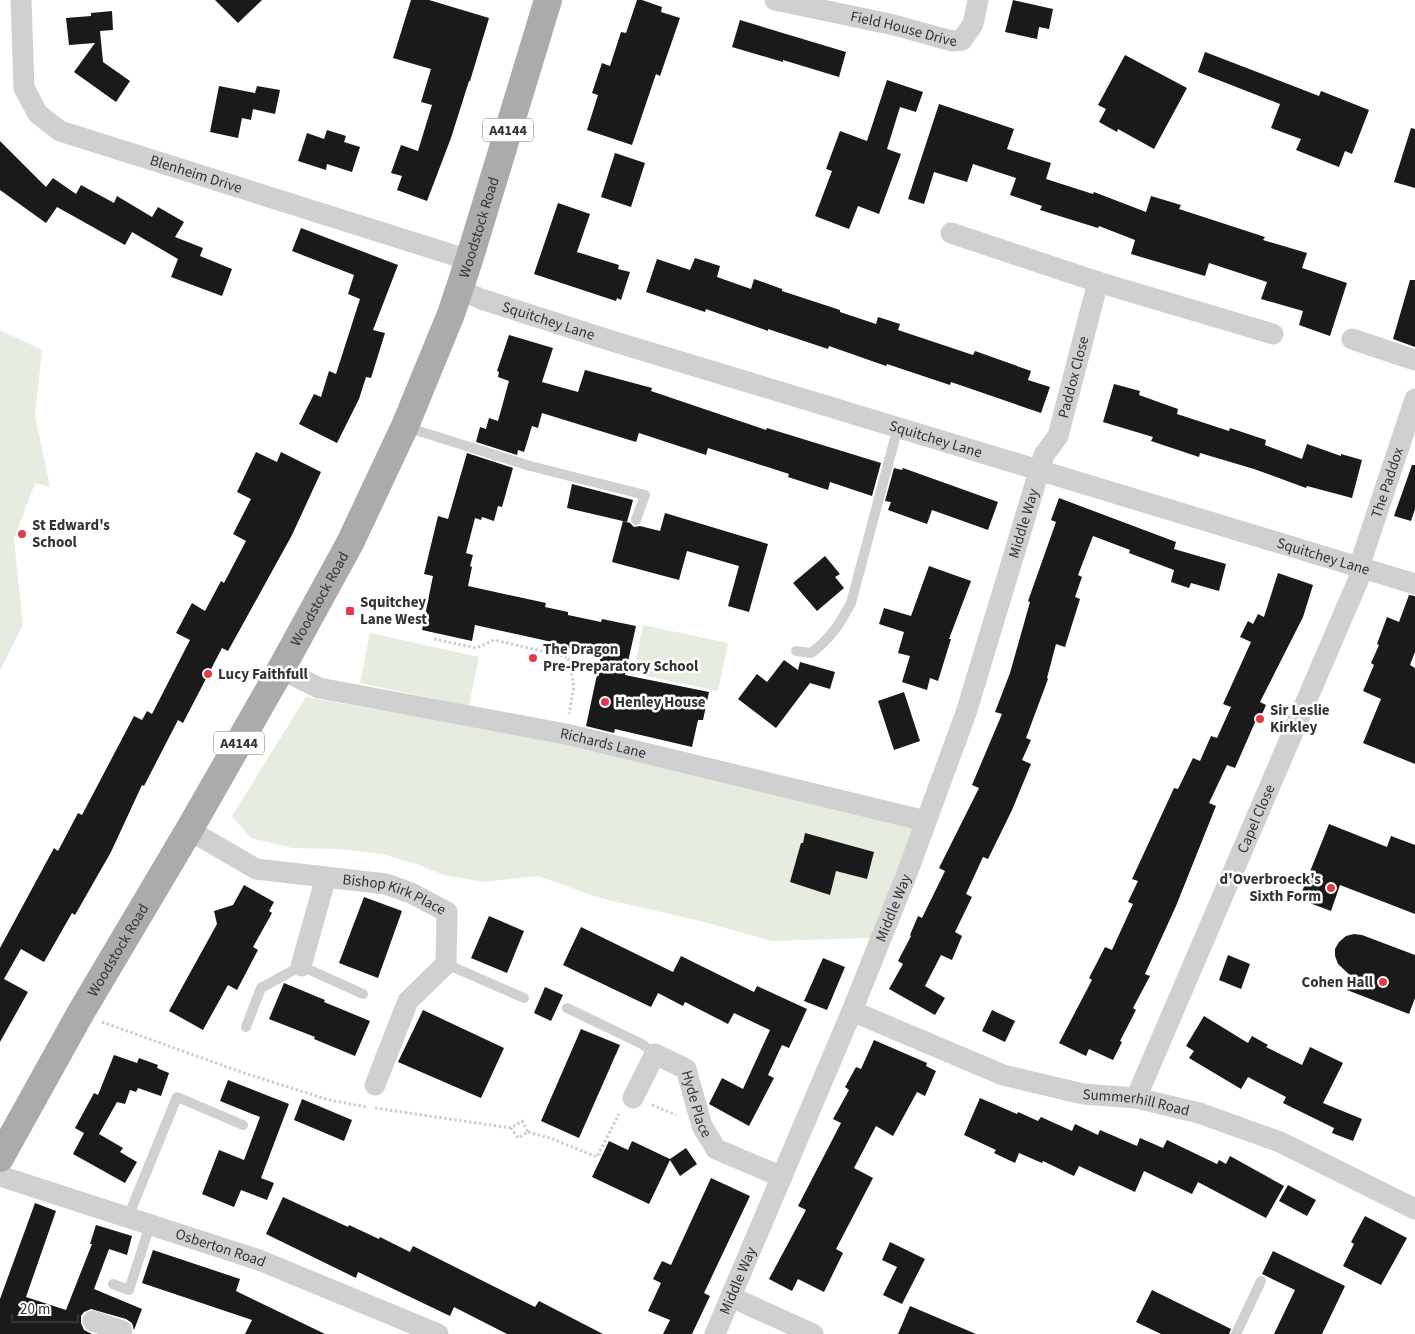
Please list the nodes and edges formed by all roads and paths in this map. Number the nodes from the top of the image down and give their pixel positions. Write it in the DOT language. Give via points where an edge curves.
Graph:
graph roads {
  1 [pos="21,0"];
  2 [pos="548,0"];
  3 [pos="775,0"];
  4 [pos="978,0"];
  5 [pos="950,233"];
  6 [pos="469,260"];
  7 [pos="1098,282"];
  8 [pos="459,289"];
  9 [pos="1272,334"];
  10 [pos="1352,339"];
  11 [pos="1415,360"];
  12 [pos="1415,399"];
  13 [pos="405,426"];
  14 [pos="898,427"];
  15 [pos="1040,470"];
  16 [pos="636,520"];
  17 [pos="1361,568"];
  18 [pos="1415,584"];
  19 [pos="434,639"];
  20 [pos="796,652"];
  21 [pos="281,669"];
  22 [pos="566,734"];
  23 [pos="926,821"];
  24 [pos="189,830"];
  25 [pos="326,877"];
  26 [pos="446,964"];
  27 [pos="301,966"];
  28 [pos="363,994"];
  29 [pos="524,998"];
  30 [pos="567,1008"];
  31 [pos="852,1011"];
  32 [pos="99,1020"];
  33 [pos="246,1027"];
  34 [pos="654,1054"];
  35 [pos="375,1085"];
  36 [pos="634,1098"];
  37 [pos="1136,1098"];
  38 [pos="366,1107"];
  39 [pos="243,1125"];
  40 [pos="702,1126"];
  41 [pos="511,1128"];
  42 [pos="528,1132"];
  43 [pos="0,1158"];
  44 [pos="0,1176"];
  45 [pos="782,1177"];
  46 [pos="1415,1210"];
  47 [pos="128,1217"];
  48 [pos="150,1225"];
  49 [pos="1261,1281"];
  50 [pos="113,1284"];
  51 [pos="731,1297"];
  52 [pos="93,1321"];
  53 [pos="121,1334"];
  54 [pos="438,1334"];
  55 [pos="715,1334"];
  56 [pos="813,1334"];
  57 [pos="1236,1334"];
  1 -- 6 [label="street, Blenheim Drive" via="24,88 38,114 60,131"];
  2 -- 6 [label="main road, Woodstock Road / A4144"];
  3 -- 4 [label="street, Field House Drive" via="952,41 962,40 973,24"];
  5 -- 7 [label="street"];
  6 -- 8 [label="main road, Woodstock Road / A4144"];
  7 -- 9 [label="street"];
  7 -- 15 [label="street, Paddox Close" via="1058,436 1044,455"];
  8 -- 13 [label="main road, Woodstock Road / A4144"];
  8 -- 14 [label="street, Squitchey Lane" via="612,341"];
  10 -- 11 [label="street"];
  12 -- 17 [label="street, The Paddox"];
  13 -- 16 [label="lane" via="530,466 645,495"];
  13 -- 21 [label="main road, Woodstock Road / A4144" via="350,543"];
  14 -- 15 [label="street, Squitchey Lane"];
  14 -- 20 [label="lane" via="851,603 826,642 811,653"];
  15 -- 17 [label="street, Squitchey Lane"];
  15 -- 23 [label="street, Middle Way" via="966,713"];
  17 -- 18 [label="street, Squitchey Lane"];
  17 -- 37 [label="street, Capel Close"];
  19 -- 22 [label="path" via="476,648 494,640 568,657 574,687"];
  21 -- 22 [label="street, Richards Lane" via="319,688"];
  21 -- 24 [label="main road, Woodstock Road / A4144"];
  22 -- 23 [label="street, Richards Lane"];
  23 -- 31 [label="street, Middle Way"];
  24 -- 25 [label="street, Bishop Kirk Place" via="256,869"];
  24 -- 43 [label="main road, Woodstock Road / A4144" via="80,1014"];
  25 -- 26 [label="street, Bishop Kirk Place" via="386,884 447,912"];
  25 -- 27 [label="street, Bishop Kirk Place"];
  26 -- 29 [label="lane"];
  26 -- 35 [label="street" via="408,1001"];
  27 -- 28 [label="lane"];
  27 -- 33 [label="lane" via="261,988"];
  30 -- 34 [label="lane" via="642,1044"];
  31 -- 37 [label="street, Summerhill Road" via="1003,1075 1083,1094"];
  31 -- 45 [label="street, Middle Way"];
  32 -- 38 [label="path" via="244,1073 328,1100"];
  34 -- 36 [label="street"];
  34 -- 40 [label="street, Hyde Place" via="686,1069"];
  35 -- 38 [label="path"];
  36 -- 40 [label="path"];
  36 -- 42 [label="path" via="616,1117 597,1157"];
  37 -- 46 [label="street, Summerhill Road" via="1199,1113 1280,1142"];
  38 -- 41 [label="path"];
  39 -- 47 [label="lane" via="177,1097"];
  40 -- 45 [label="street, Hyde Place" via="716,1149"];
  41 -- 42 [label="path" via="518,1138"];
  41 -- 42 [label="path" via="522,1121"];
  44 -- 47 [label="street, Osberton Road"];
  45 -- 51 [label="street, Middle Way"];
  47 -- 48 [label="street, Osberton Road"];
  48 -- 50 [label="lane" via="129,1290"];
  48 -- 54 [label="street, Osberton Road" via="259,1260"];
  49 -- 57 [label="lane"];
  51 -- 55 [label="street, Middle Way"];
  51 -- 56 [label="street"];
  52 -- 53 [label="street" via="122,1331"];
}
